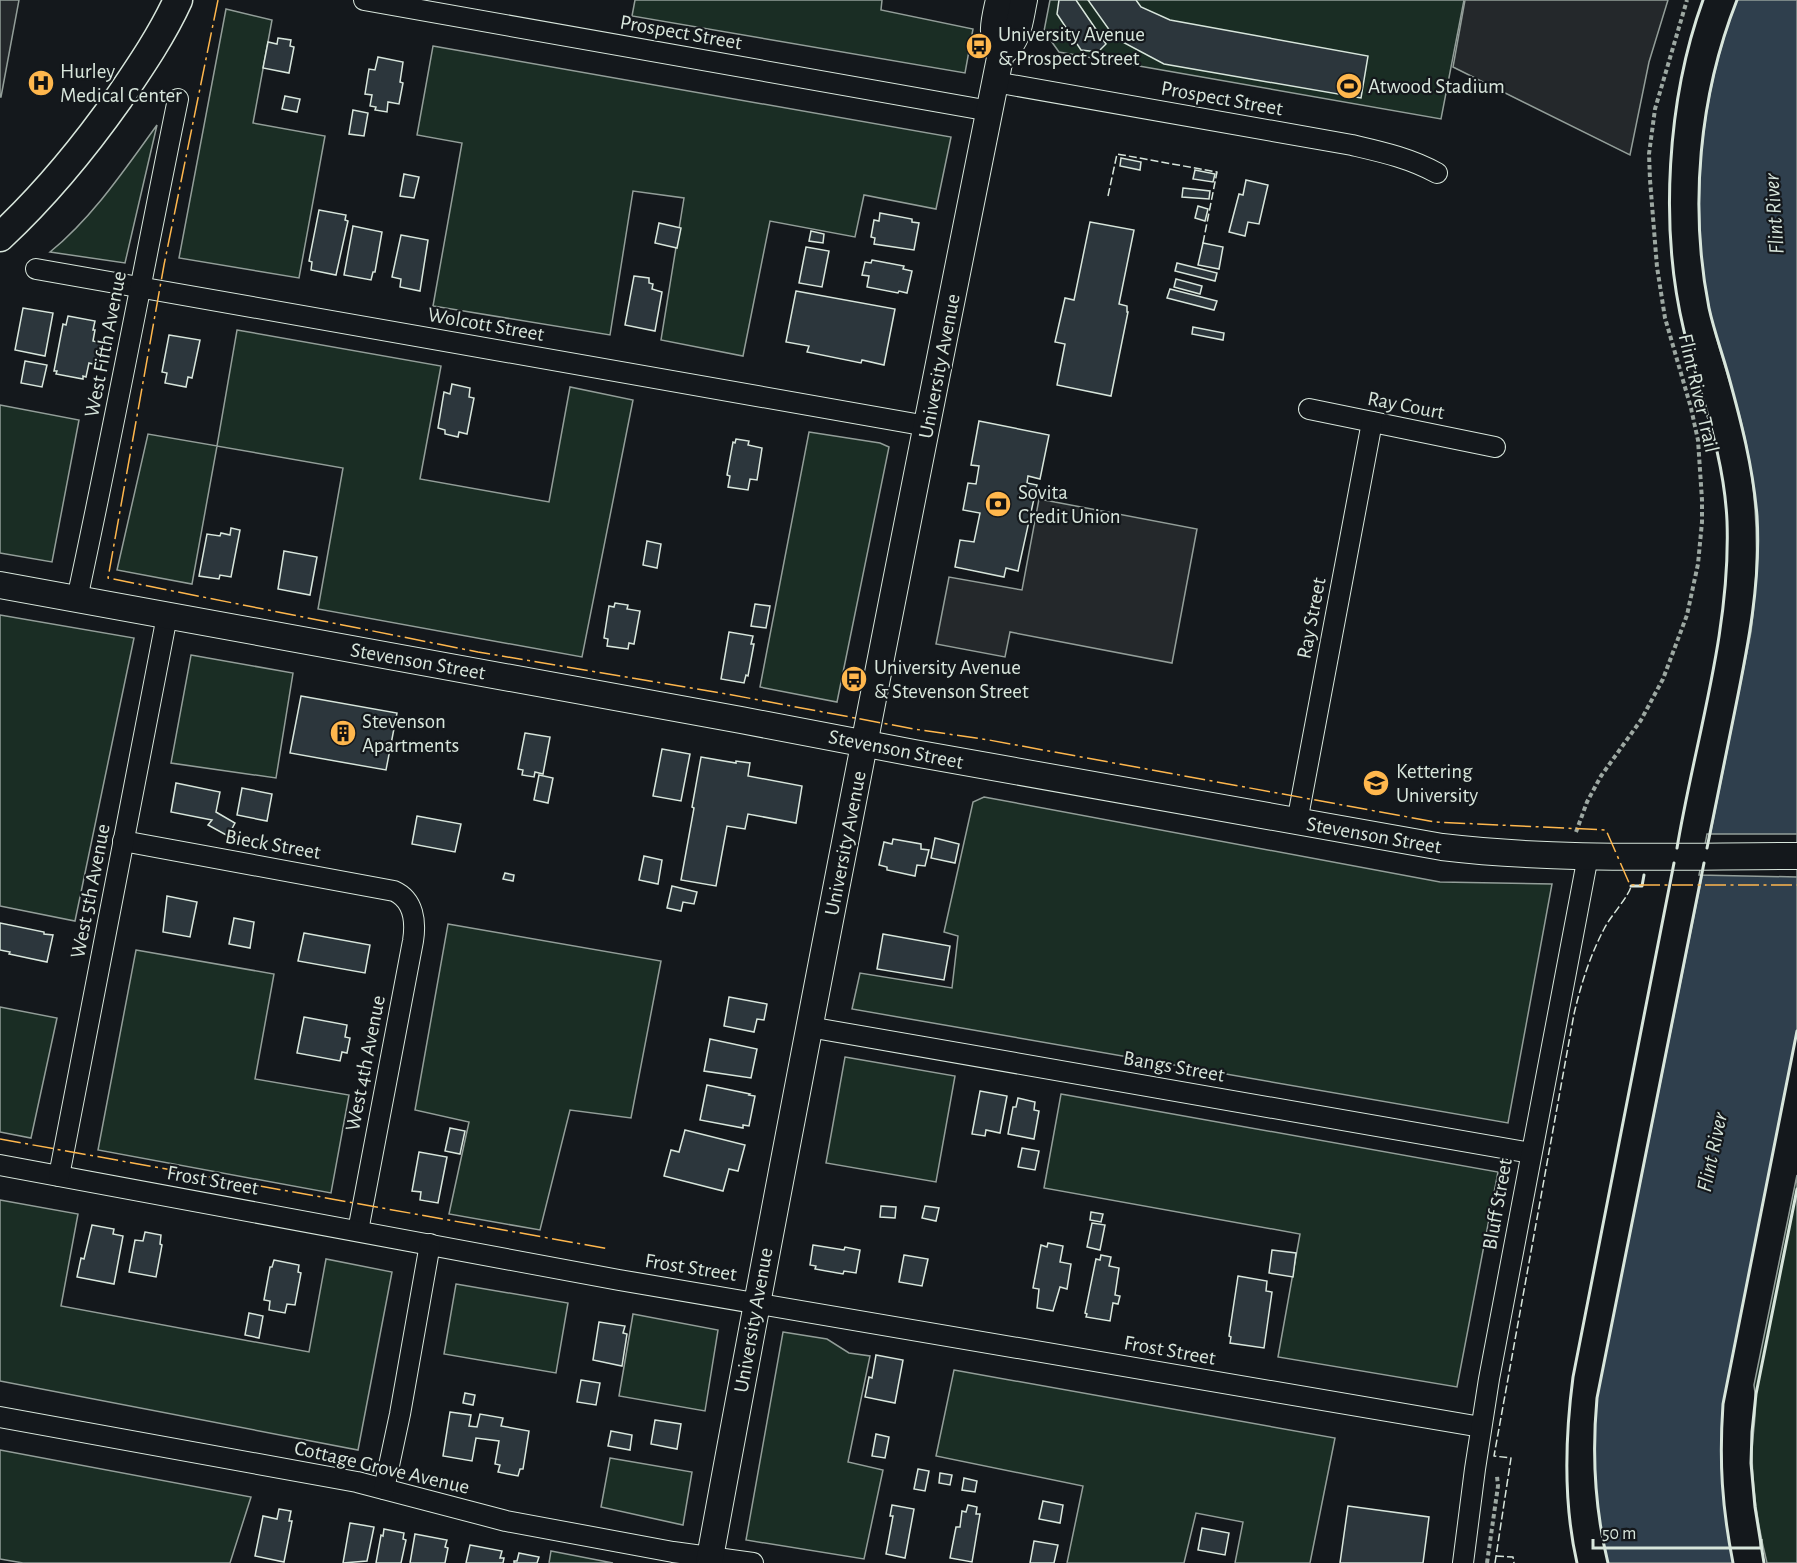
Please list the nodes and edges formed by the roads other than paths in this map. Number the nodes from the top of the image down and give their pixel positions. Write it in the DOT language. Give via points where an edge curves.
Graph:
graph roads {
  1 [pos="178,0"];
  2 [pos="364,0"];
  3 [pos="999,0"];
  4 [pos="1024,0"];
  5 [pos="1001,53"];
  6 [pos="995,82"];
  7 [pos="178,99"];
  8 [pos="990,111"];
  9 [pos="1437,173"];
  10 [pos="0,237"];
  11 [pos="36,269"];
  12 [pos="141,287"];
  13 [pos="1309,410"];
  14 [pos="1372,423"];
  15 [pos="927,426"];
  16 [pos="1495,447"];
  17 [pos="0,585"];
  18 [pos="77,599"];
  19 [pos="167,616"];
  20 [pos="864,743"];
  21 [pos="1297,822"];
  22 [pos="123,841"];
  23 [pos="1581,847"];
  24 [pos="1797,856"];
  25 [pos="408,904"];
  26 [pos="809,1027"];
  27 [pos="1531,1153"];
  28 [pos="0,1165"];
  29 [pos="59,1176"];
  30 [pos="358,1231"];
  31 [pos="430,1244"];
  32 [pos="756,1302"];
  33 [pos="0,1417"];
  34 [pos="1481,1427"];
  35 [pos="384,1488"];
  36 [pos="709,1560"];
  37 [pos="753,1563"];
  38 [pos="1463,1563"];
  1 -- 10 [label="main road" via="144,62 82,149"];
  2 -- 8 [label="street, Prospect Street"];
  3 -- 5 [label="street, University Avenue" via="994,37"];
  4 -- 5 [label="street, University Avenue" via="1017,34"];
  5 -- 6 [label="street, University Avenue"];
  6 -- 8 [label="street, University Avenue"];
  6 -- 9 [label="street, Prospect Street" via="1352,145 1412,160"];
  7 -- 12 [label="street, West Fifth Avenue"];
  8 -- 15 [label="street, University Avenue"];
  11 -- 12 [label="street, Wolcott Street"];
  12 -- 15 [label="street, Wolcott Street"];
  12 -- 18 [label="street, West Fifth Avenue"];
  13 -- 14 [label="street, Ray Court"];
  14 -- 16 [label="street, Ray Court"];
  14 -- 21 [label="street, Ray Street"];
  15 -- 20 [label="street, University Avenue"];
  17 -- 18 [label="street, Stevenson Street"];
  18 -- 19 [label="street, Stevenson Street"];
  19 -- 20 [label="street, Stevenson Street"];
  19 -- 22 [label="street, West 5th Avenue"];
  20 -- 21 [label="street, Stevenson Street"];
  20 -- 26 [label="street, University Avenue"];
  21 -- 23 [label="street, Stevenson Street" via="1502,853"];
  22 -- 25 [label="street, Bieck Street" via="394,891"];
  22 -- 29 [label="street, West 5th Avenue"];
  23 -- 24 [label="street, Stevenson Street" via="1647,856"];
  23 -- 27 [label="street, Bluff Street"];
  25 -- 30 [label="street, West 4th Avenue" via="414,920 413,941"];
  26 -- 27 [label="street, Bangs Street"];
  26 -- 32 [label="street, University Avenue"];
  27 -- 34 [label="street, Bluff Street"];
  28 -- 29 [label="street, Frost Street"];
  29 -- 30 [label="street, Frost Street"];
  30 -- 31 [label="street, Frost Street"];
  31 -- 32 [label="street, Frost Street"];
  31 -- 35 [label="street"];
  32 -- 34 [label="street, Frost Street"];
  32 -- 36 [label="street, University Avenue"];
  33 -- 35 [label="street, Cottage Grove Avenue"];
  34 -- 38 [label="street, Bluff Street"];
  35 -- 36 [label="street, Cottage Grove Avenue" via="506,1521"];
  36 -- 37 [label="street, Cottage Grove Avenue"];
}
